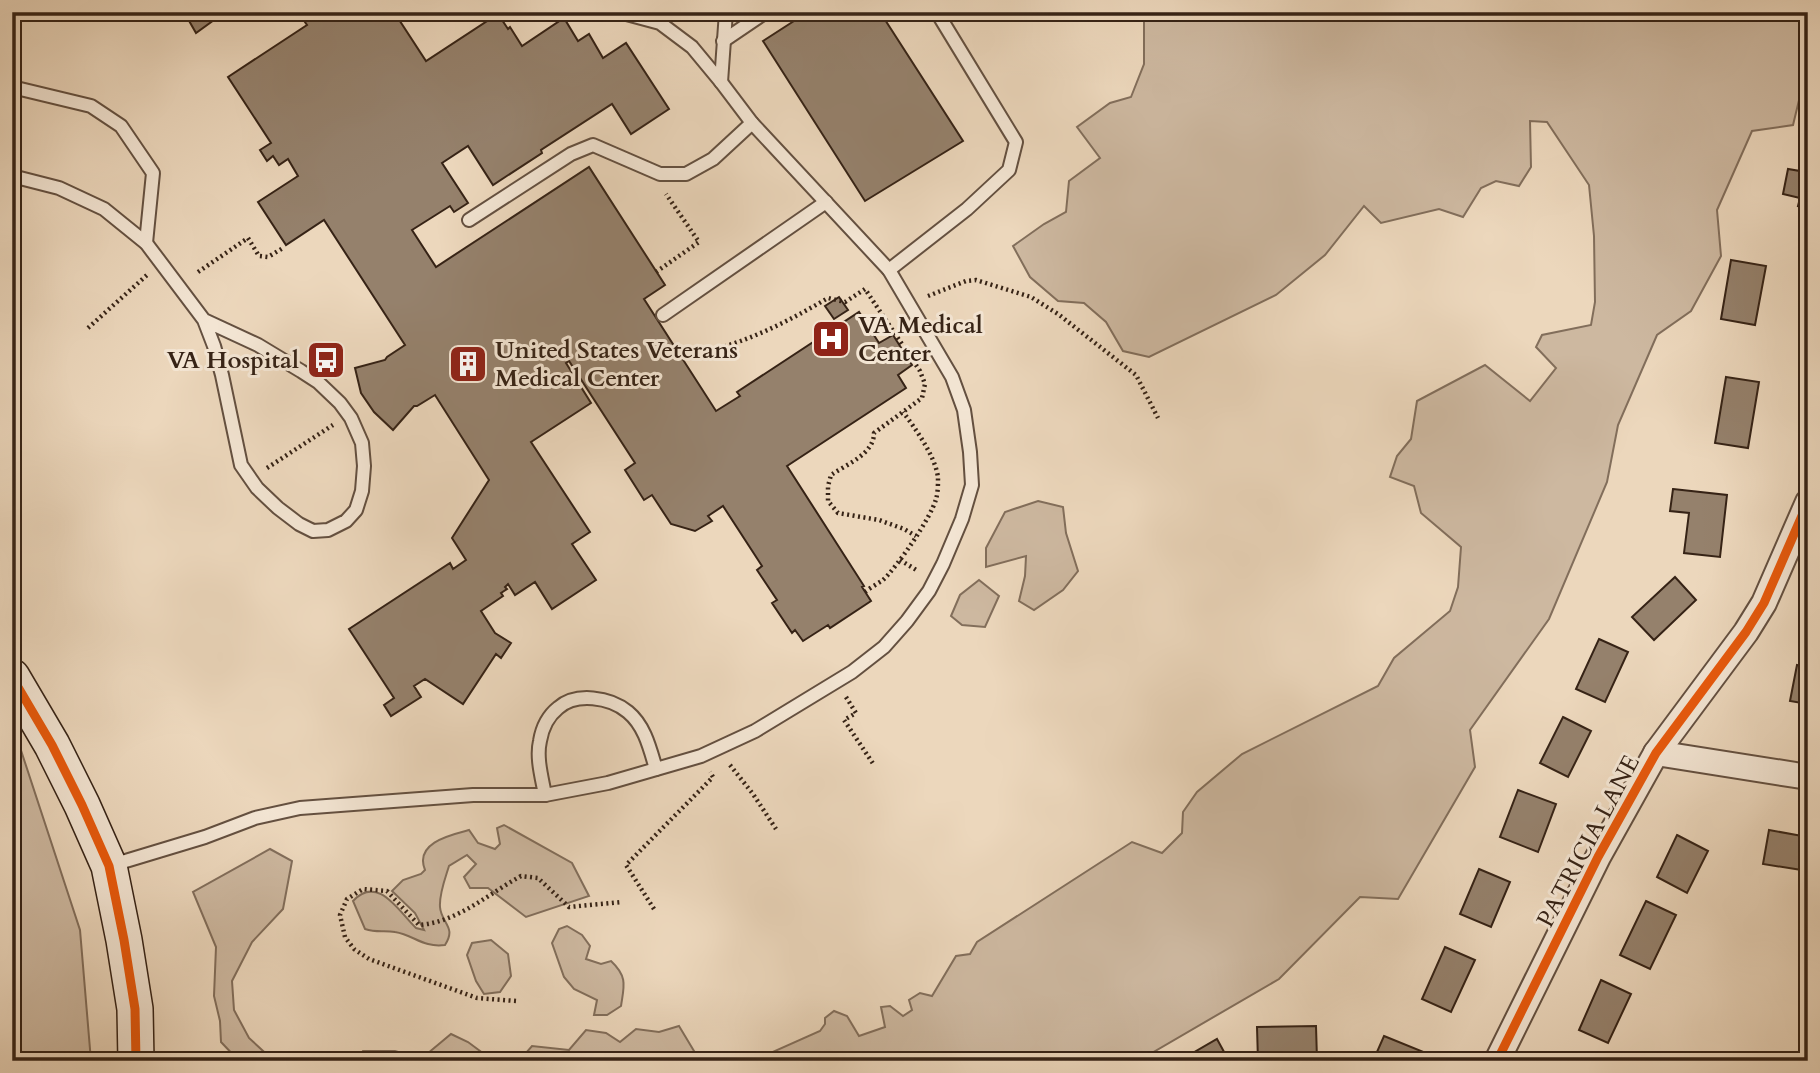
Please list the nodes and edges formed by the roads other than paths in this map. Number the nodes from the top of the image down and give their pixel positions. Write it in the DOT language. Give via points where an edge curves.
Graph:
graph roads {
  1 [pos="619,12"];
  2 [pos="726,12"];
  3 [pos="766,12"];
  4 [pos="941,12"];
  5 [pos="723,41"];
  6 [pos="722,82"];
  7 [pos="12,88"];
  8 [pos="752,123"];
  9 [pos="12,176"];
  10 [pos="826,202"];
  11 [pos="469,220"];
  12 [pos="146,243"];
  13 [pos="889,270"];
  14 [pos="663,315"];
  15 [pos="204,320"];
  16 [pos="1808,502"];
  17 [pos="12,677"];
  18 [pos="1656,753"];
  19 [pos="656,769"];
  20 [pos="1808,777"];
  21 [pos="545,794"];
  22 [pos="109,866"];
  23 [pos="136,1061"];
  24 [pos="1497,1061"];
  1 -- 6 [label="lane" via="660,23 692,47"];
  2 -- 5 [label="lane"];
  3 -- 5 [label="lane"];
  4 -- 13 [label="lane" via="938,14 1016,142 1009,170"];
  5 -- 6 [label="lane"];
  6 -- 8 [label="lane"];
  7 -- 12 [label="lane" via="91,106 121,126 153,173"];
  8 -- 10 [label="lane"];
  8 -- 11 [label="lane" via="713,159 687,174 660,174 593,145 571,154"];
  9 -- 12 [label="lane" via="60,188 104,209"];
  10 -- 13 [label="lane"];
  10 -- 14 [label="lane"];
  12 -- 15 [label="lane"];
  13 -- 19 [label="lane" via="952,377 964,410 972,485 943,565 907,621 884,648 852,672 733,742"];
  15 -- 15 [label="lane" via="222,374 241,465 257,488 313,531 346,521 356,510 365,466 362,443 351,418 309,376"];
  16 -- 18 [label="street, PATRICIA LANE" via="1764,603"];
  17 -- 22 [label="street" via="52,745"];
  18 -- 20 [label="street"];
  18 -- 24 [label="street, PATRICIA LANE" via="1598,857"];
  19 -- 21 [label="lane"];
  19 -- 21 [label="lane" via="641,727 628,712 591,698 572,701 551,717 539,744"];
  21 -- 22 [label="lane" via="300,808"];
  22 -- 23 [label="street" via="135,1009"];
}
